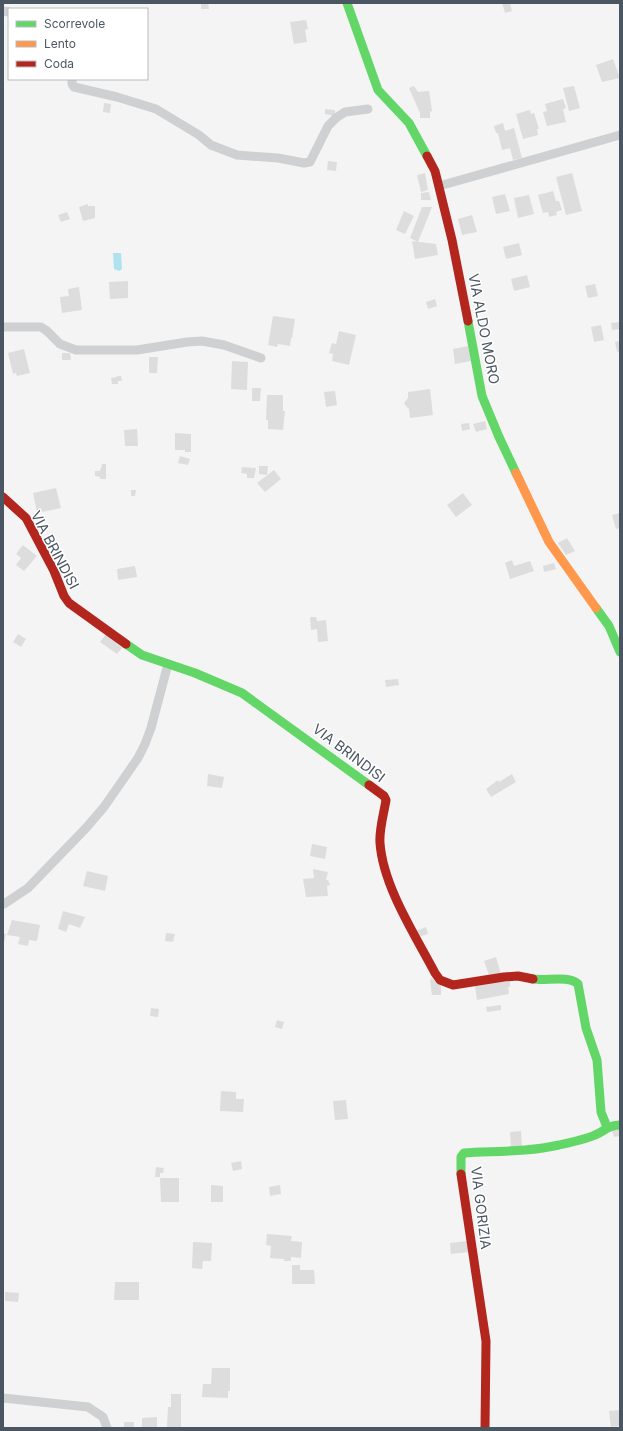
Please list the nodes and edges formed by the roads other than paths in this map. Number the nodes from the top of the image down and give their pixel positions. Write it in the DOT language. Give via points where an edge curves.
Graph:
graph roads {
  1 [pos="347,3"];
  2 [pos="72,80"];
  3 [pos="368,109"];
  4 [pos="620,135"];
  5 [pos="439,186"];
  6 [pos="3,327"];
  7 [pos="261,358"];
  8 [pos="3,497"];
  9 [pos="620,652"];
  10 [pos="168,664"];
  11 [pos="4,904"];
  12 [pos="620,1125"];
  13 [pos="607,1127"];
  14 [pos="3,1398"];
  15 [pos="107,1428"];
  16 [pos="486,1428"];
  1 -- 5 [label="street, VIA ALDO MORO" via="378,90 409,123 435,171"];
  2 -- 3 [label="street" via="74,87 156,109 211,145 237,154 278,158 304,164 310,162 328,126 336,118 345,112"];
  4 -- 5 [label="street"];
  5 -- 9 [label="street, VIA ALDO MORO" via="482,396 498,437 549,542 609,626"];
  6 -- 7 [label="street" via="42,327 60,344 76,350 138,350 202,340"];
  8 -- 10 [label="street, VIA BRINDISI" via="26,518 69,604 142,655"];
  10 -- 11 [label="street" via="151,728 134,764 86,828 28,888"];
  10 -- 13 [label="street, VIA BRINDISI" via="242,693 384,796 386,800 380,840 382,857 394,894 440,980 453,985 518,976 539,980 570,979 578,984 586,1028 597,1060 601,1112"];
  12 -- 13 [label="street, VIA GORIZIA"];
  13 -- 16 [label="street, VIA GORIZIA" via="598,1134 558,1145 464,1153 461,1157 460,1173 486,1341"];
  14 -- 15 [label="street" via="88,1407 103,1417"];
}
